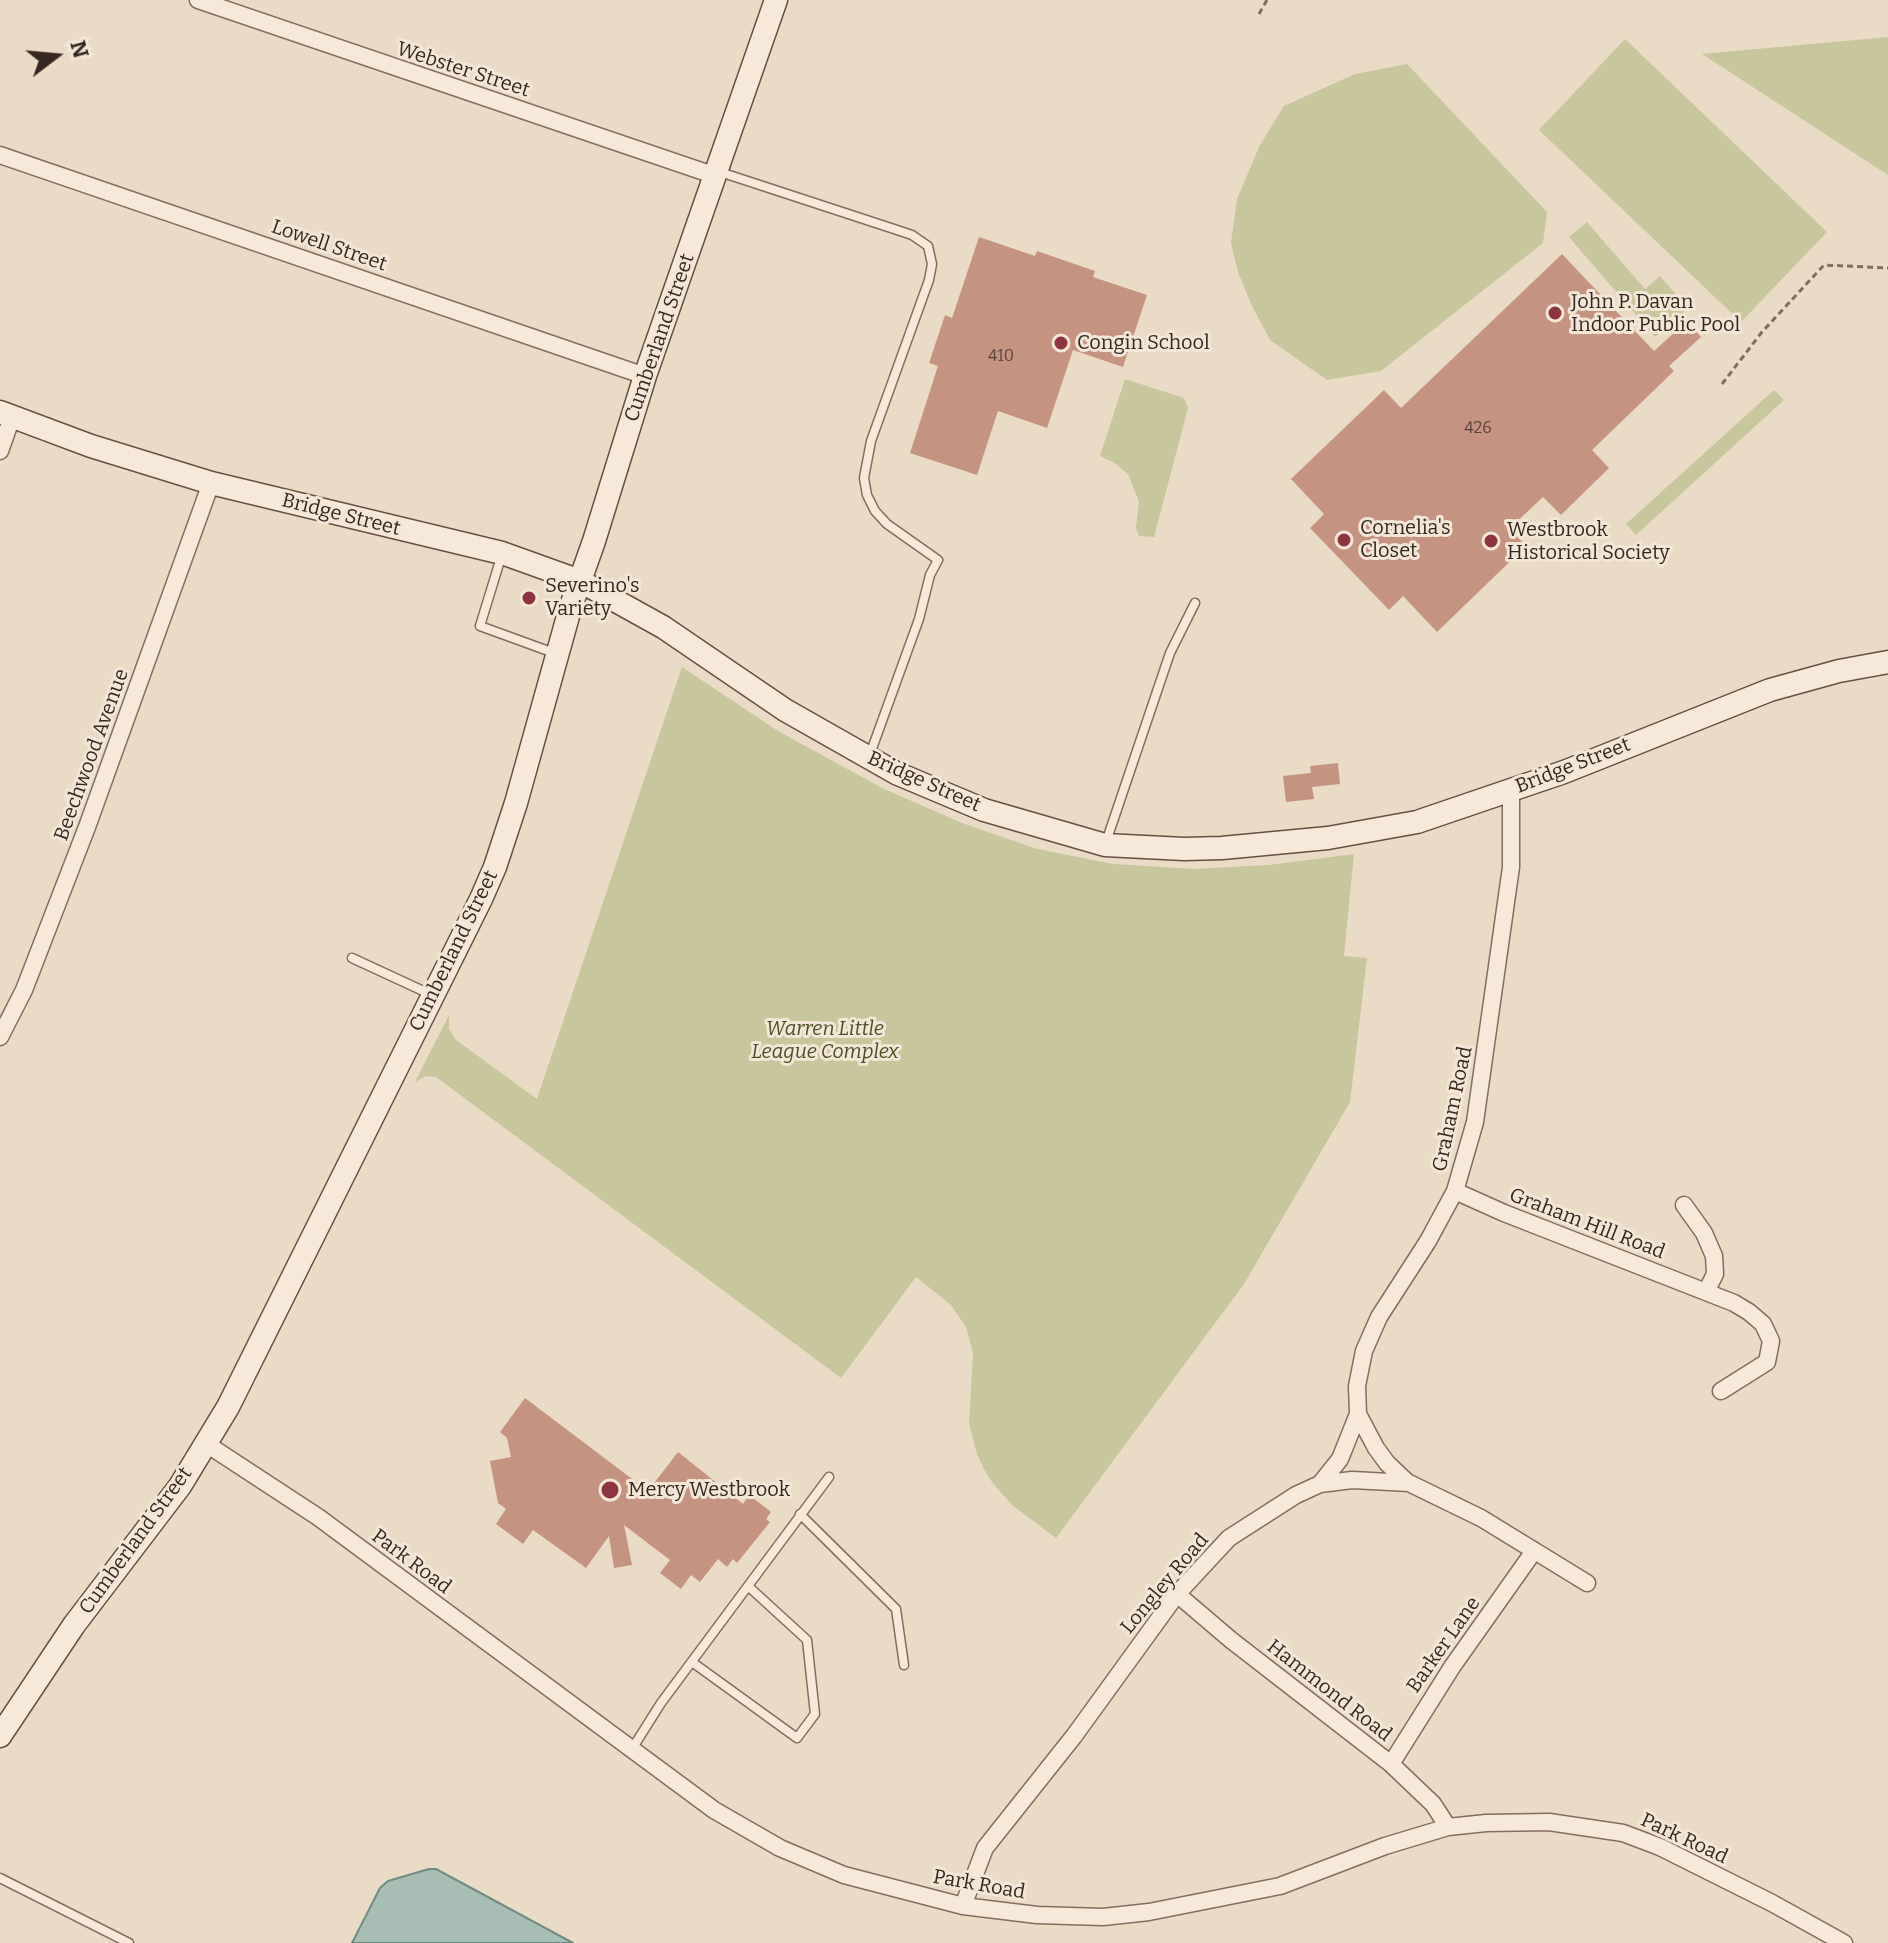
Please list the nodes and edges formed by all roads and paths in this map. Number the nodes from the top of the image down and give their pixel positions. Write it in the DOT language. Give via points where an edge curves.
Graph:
graph roads {
  1 [pos="198,0"];
  2 [pos="776,0"];
  3 [pos="1267,0"];
  4 [pos="1259,14"];
  5 [pos="0,155"];
  6 [pos="717,173"];
  7 [pos="1888,268"];
  8 [pos="645,376"];
  9 [pos="1722,384"];
  10 [pos="6,415"];
  11 [pos="0,451"];
  12 [pos="211,483"];
  13 [pos="502,553"];
  14 [pos="580,581"];
  15 [pos="1195,603"];
  16 [pos="557,654"];
  17 [pos="1888,662"];
  18 [pos="869,758"];
  19 [pos="1511,790"];
  20 [pos="1105,845"];
  21 [pos="352,958"];
  22 [pos="433,996"];
  23 [pos="0,1037"];
  24 [pos="1455,1191"];
  25 [pos="1684,1205"];
  26 [pos="1706,1292"];
  27 [pos="1721,1391"];
  28 [pos="1358,1414"];
  29 [pos="205,1443"];
  30 [pos="829,1477"];
  31 [pos="1409,1483"];
  32 [pos="1320,1484"];
  33 [pos="800,1514"];
  34 [pos="1534,1551"];
  35 [pos="1587,1583"];
  36 [pos="748,1586"];
  37 [pos="1177,1594"];
  38 [pos="692,1662"];
  39 [pos="904,1665"];
  40 [pos="0,1736"];
  41 [pos="632,1749"];
  42 [pos="1391,1764"];
  43 [pos="1448,1827"];
  44 [pos="0,1878"];
  45 [pos="963,1906"];
  46 [pos="129,1943"];
  47 [pos="1844,1943"];
  1 -- 6 [label="street, Webster Street"];
  2 -- 6 [label="street, Cumberland Street"];
  3 -- 4 [label="path"];
  5 -- 8 [label="street, Lowell Street"];
  6 -- 8 [label="street, Cumberland Street"];
  6 -- 18 [label="lane" via="912,235 928,246 929,280 871,441 864,478 875,511 938,560"];
  7 -- 9 [label="path" via="1824,265"];
  8 -- 14 [label="street, Cumberland Street"];
  10 -- 11 [label="street"];
  10 -- 12 [label="street, Bridge Street"];
  12 -- 13 [label="street, Bridge Street"];
  12 -- 23 [label="street, Beechwood Avenue" via="87,827 24,990"];
  13 -- 14 [label="street, Bridge Street"];
  13 -- 16 [label="lane" via="480,626"];
  14 -- 16 [label="street, Cumberland Street"];
  14 -- 18 [label="street, Bridge Street" via="663,627 785,710"];
  15 -- 20 [label="lane" via="1170,653"];
  16 -- 22 [label="street, Cumberland Street" via="495,867"];
  17 -- 19 [label="street, Bridge Street" via="1770,690"];
  18 -- 20 [label="street, Bridge Street" via="984,810"];
  19 -- 20 [label="street, Bridge Street" via="1417,822 1328,838 1197,849"];
  19 -- 24 [label="street, Graham Road" via="1511,867 1488,1040 1475,1122"];
  21 -- 22 [label="lane"];
  22 -- 29 [label="street, Cumberland Street" via="228,1407"];
  24 -- 26 [label="street, Graham Hill Road"];
  24 -- 28 [label="street, Graham Road" via="1364,1351"];
  25 -- 26 [label="street" via="1714,1256 1715,1274"];
  26 -- 27 [label="street, Graham Hill Road" via="1749,1312 1771,1341 1767,1362"];
  28 -- 31 [label="street" via="1387,1463"];
  28 -- 32 [label="street, Graham Road" via="1340,1459"];
  29 -- 40 [label="street, Cumberland Street" via="180,1486 74,1625"];
  29 -- 41 [label="street, Park Road" via="318,1517"];
  30 -- 33 [label="lane"];
  31 -- 32 [label="street, Longley Road"];
  31 -- 34 [label="street, Longley Road"];
  32 -- 37 [label="street, Longley Road" via="1229,1538"];
  33 -- 36 [label="lane"];
  33 -- 39 [label="lane" via="896,1609"];
  34 -- 35 [label="street, Longley Road"];
  34 -- 42 [label="street, Barker Lane"];
  36 -- 38 [label="lane"];
  36 -- 38 [label="lane" via="807,1640 815,1714 797,1738"];
  37 -- 42 [label="street, Hammond Road"];
  37 -- 45 [label="street, Longley Road" via="985,1848"];
  38 -- 41 [label="lane"];
  41 -- 45 [label="street, Park Road" via="714,1810 780,1848 844,1875"];
  42 -- 43 [label="street, Hammond Road" via="1433,1804"];
  43 -- 45 [label="street, Park Road" via="1280,1886 1149,1912 1037,1915"];
  43 -- 47 [label="street, Park Road" via="1549,1822 1623,1833"];
  44 -- 46 [label="lane"];
}
